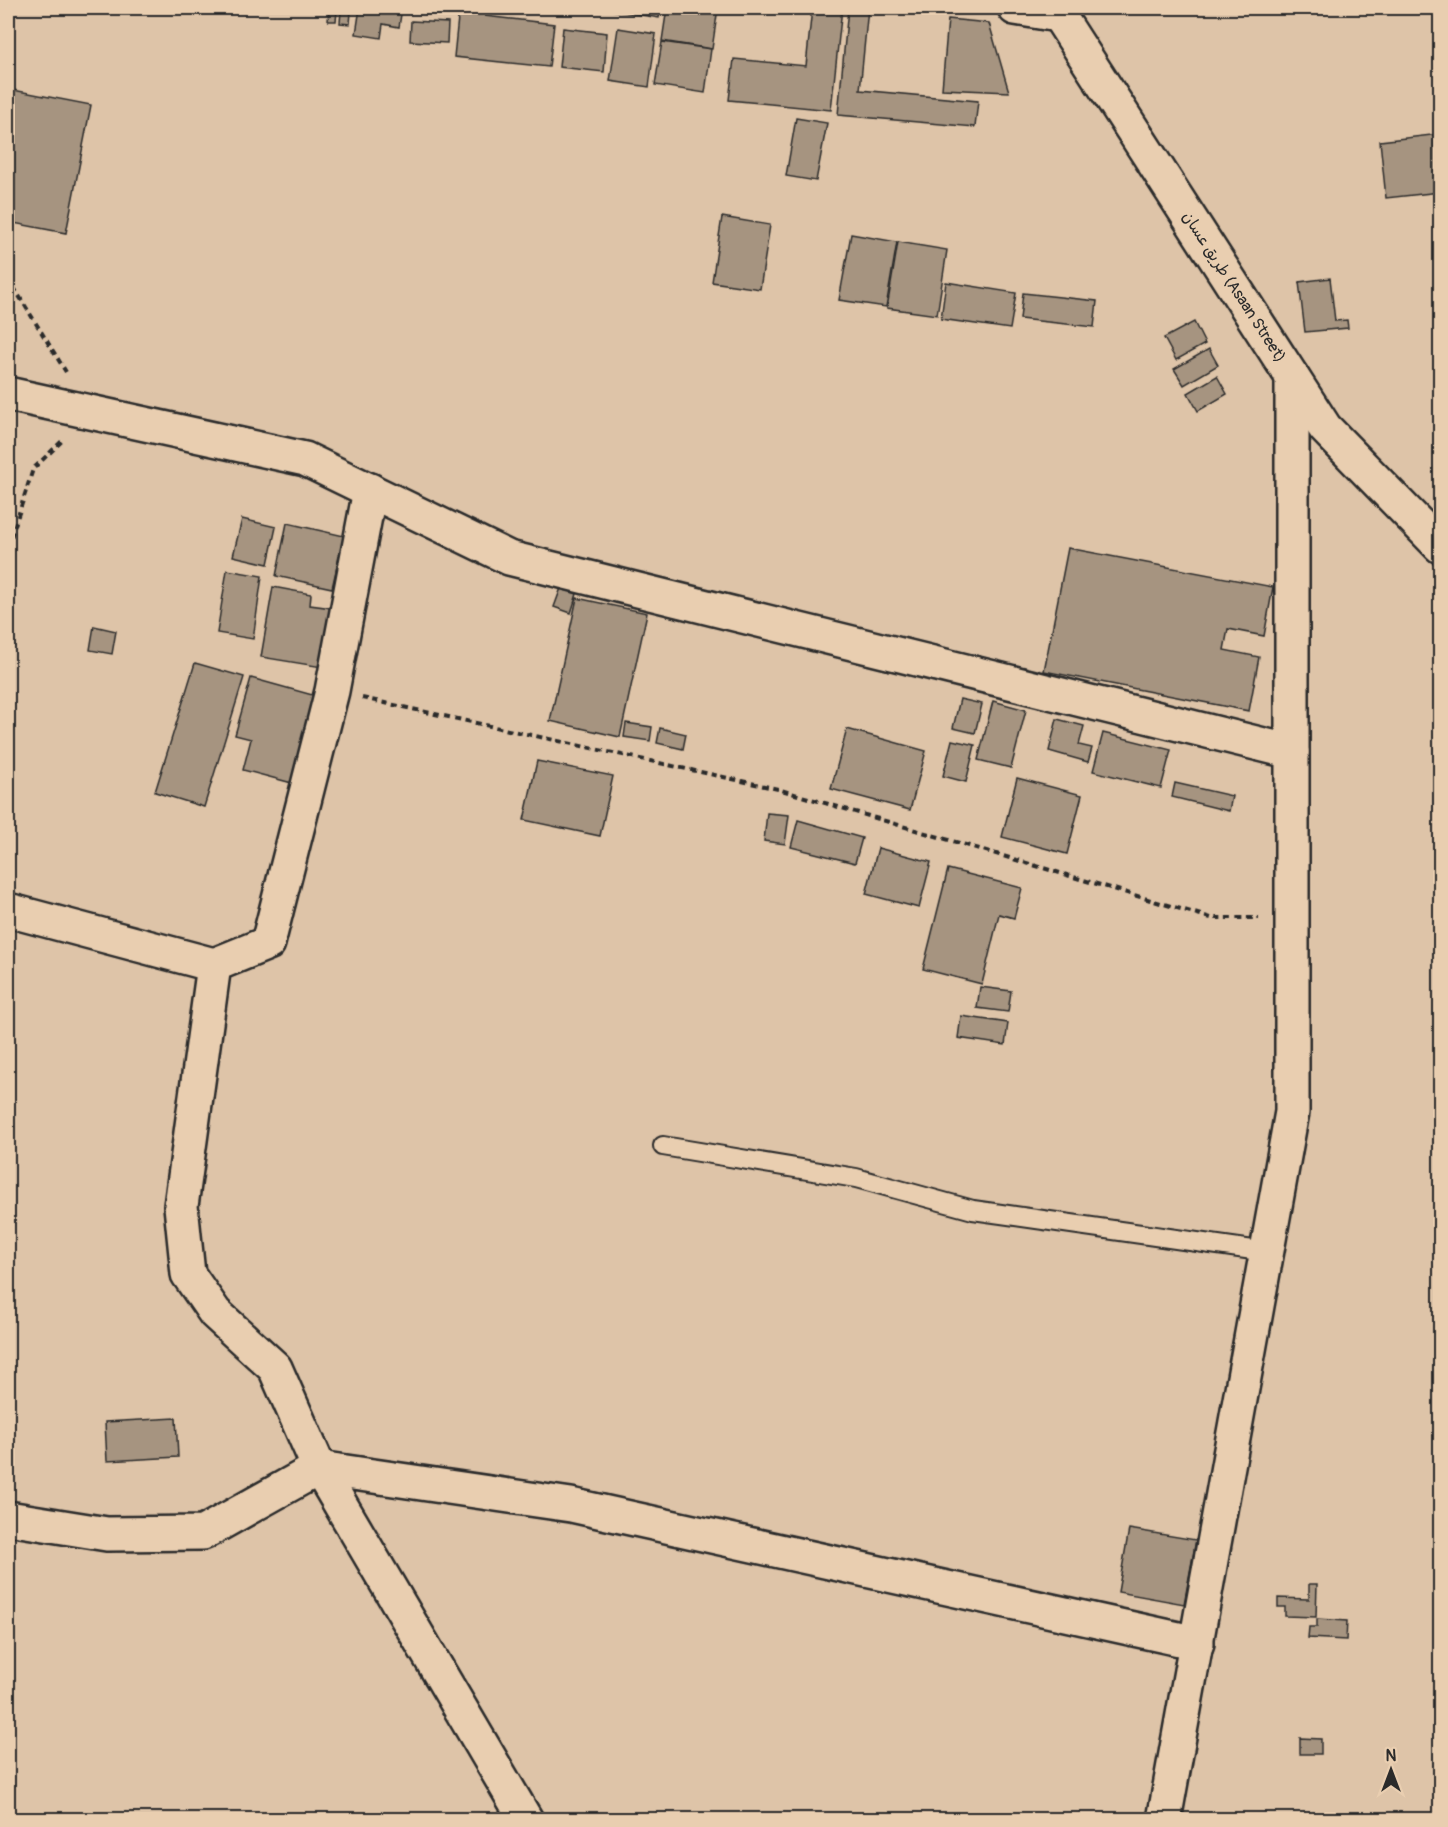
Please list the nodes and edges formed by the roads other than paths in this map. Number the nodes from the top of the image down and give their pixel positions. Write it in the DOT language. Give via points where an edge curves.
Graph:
graph roads {
  1 [pos="1015,8"];
  2 [pos="1056,11"];
  3 [pos="1292,377"];
  4 [pos="8,394"];
  5 [pos="370,490"];
  6 [pos="1440,546"];
  7 [pos="1292,752"];
  8 [pos="8,910"];
  9 [pos="214,965"];
  10 [pos="663,1146"];
  11 [pos="1267,1252"];
  12 [pos="318,1468"];
  13 [pos="8,1518"];
  14 [pos="1197,1643"];
  15 [pos="526,1820"];
  16 [pos="1164,1820"];
  1 -- 2 [label="street"];
  2 -- 3 [label="street, طريق عسان (Asaan Street)"];
  3 -- 6 [label="street, طريق عسان (Asaan Street)" via="1325,428"];
  3 -- 7 [label="street"];
  4 -- 5 [label="street" via="305,459"];
  5 -- 7 [label="street" via="509,558"];
  5 -- 9 [label="street" via="332,691 268,943"];
  7 -- 11 [label="street" via="1292,1112"];
  8 -- 9 [label="street"];
  9 -- 12 [label="street" via="181,1206 188,1274 215,1313 275,1368"];
  10 -- 11 [label="lane" via="856,1178 973,1210"];
  11 -- 14 [label="street"];
  12 -- 13 [label="street" via="203,1533 108,1534"];
  12 -- 14 [label="street" via="571,1505"];
  12 -- 15 [label="street"];
  14 -- 16 [label="street"];
}
